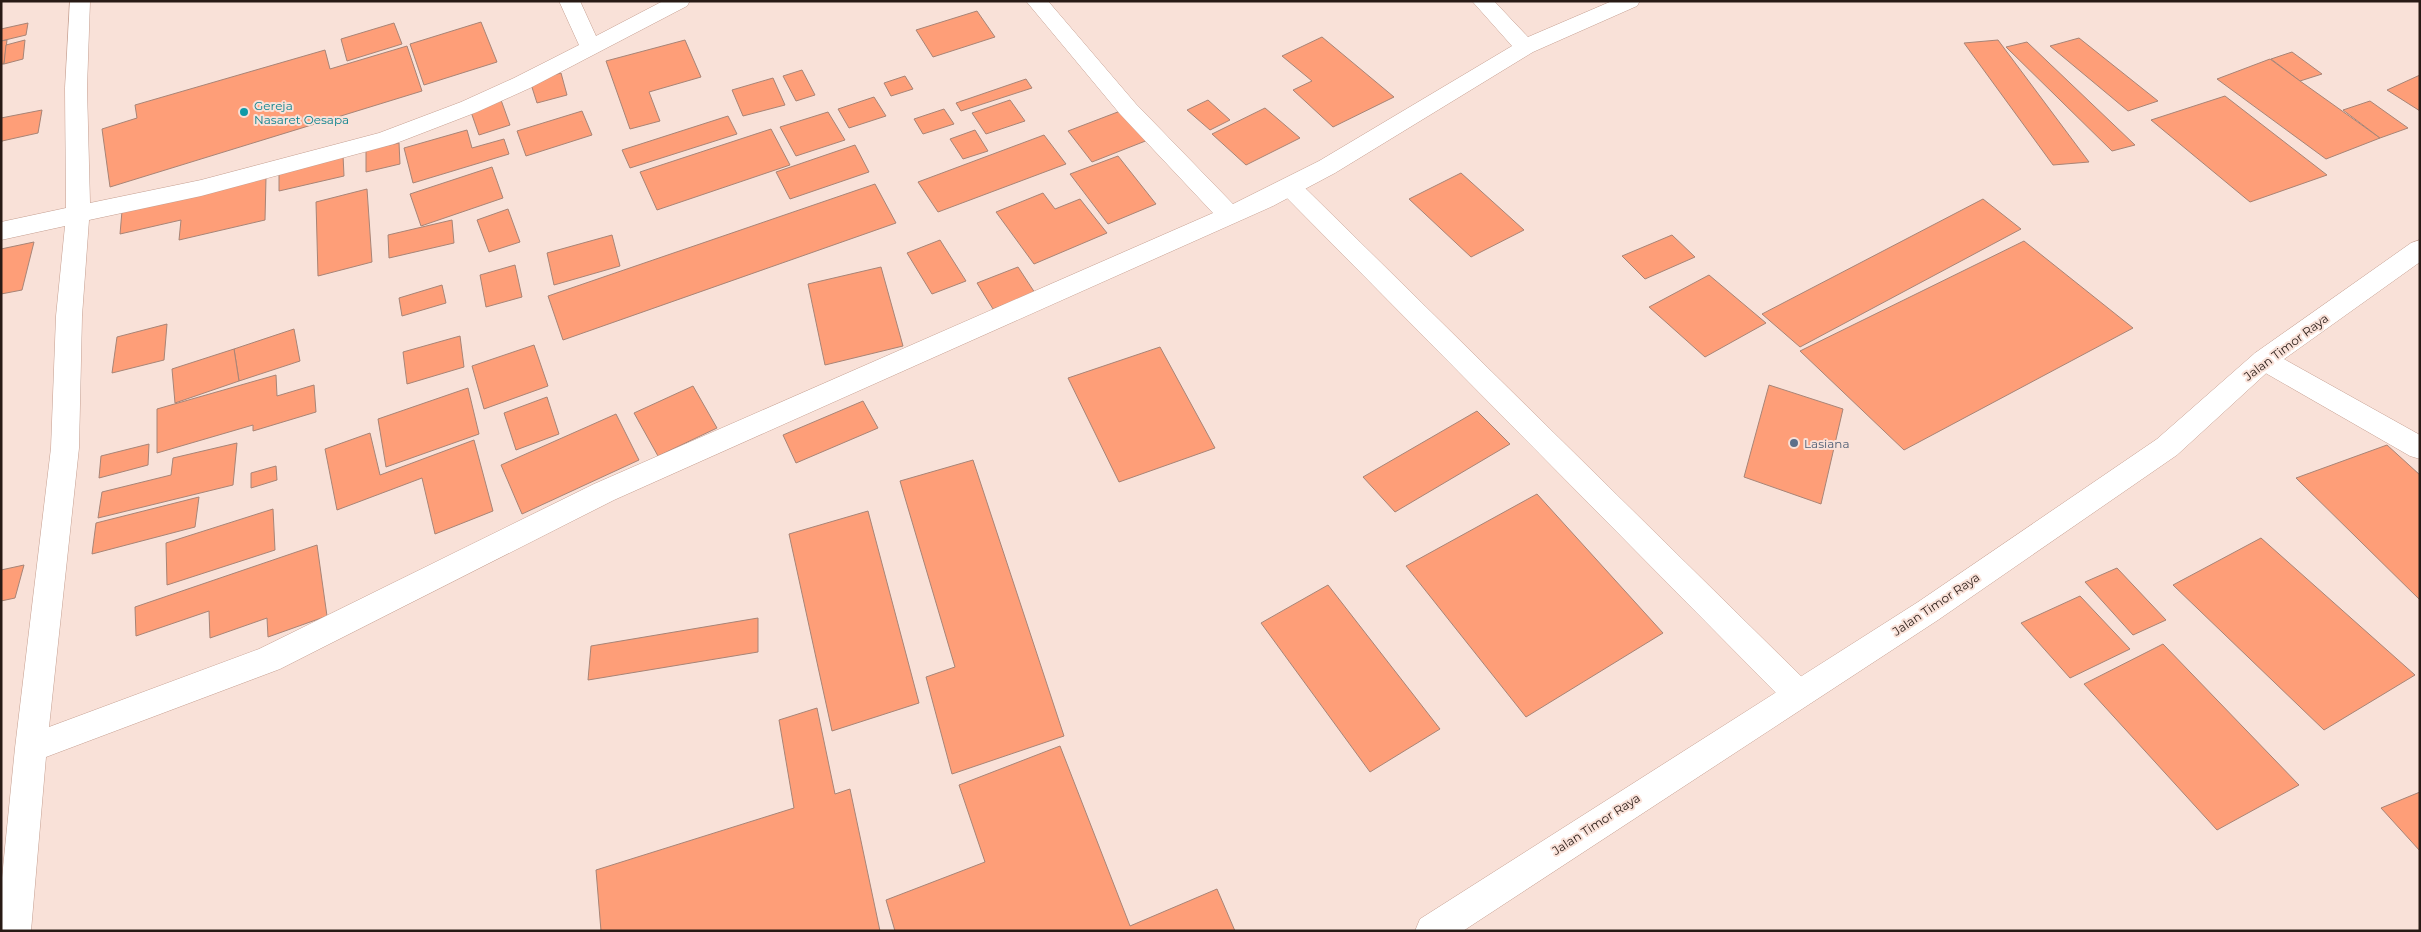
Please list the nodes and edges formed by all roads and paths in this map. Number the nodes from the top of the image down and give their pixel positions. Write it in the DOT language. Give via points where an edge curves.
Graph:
graph roads {
  1 [pos="80,1"];
  2 [pos="569,1"];
  3 [pos="680,1"];
  4 [pos="1036,1"];
  5 [pos="1482,1"];
  6 [pos="1630,1"];
  7 [pos="590,46"];
  8 [pos="1525,47"];
  9 [pos="1290,187"];
  10 [pos="78,213"];
  11 [pos="1229,216"];
  12 [pos="1,230"];
  13 [pos="2420,249"];
  14 [pos="2264,360"];
  15 [pos="2420,448"];
  16 [pos="1798,694"];
  17 [pos="31,748"];
  18 [pos="14,931"];
  19 [pos="1432,931"];
  1 -- 10 [label="main road" via="76,88"];
  2 -- 7 [label="main road"];
  3 -- 7 [label="main road"];
  4 -- 11 [label="main road" via="1128,109"];
  5 -- 8 [label="main road"];
  6 -- 8 [label="main road"];
  7 -- 10 [label="main road" via="522,83 386,139 200,188"];
  8 -- 9 [label="main road"];
  9 -- 11 [label="main road"];
  9 -- 16 [label="main road"];
  10 -- 12 [label="main road"];
  10 -- 17 [label="main road" via="69,316 65,448"];
  11 -- 17 [label="main road" via="604,492 269,659"];
  13 -- 14 [label="main road, Jalan Timor Raya"];
  14 -- 15 [label="main road"];
  14 -- 16 [label="main road, Jalan Timor Raya" via="2167,448 1928,611"];
  16 -- 19 [label="main road, Jalan Timor Raya"];
  17 -- 18 [label="main road"];
}
